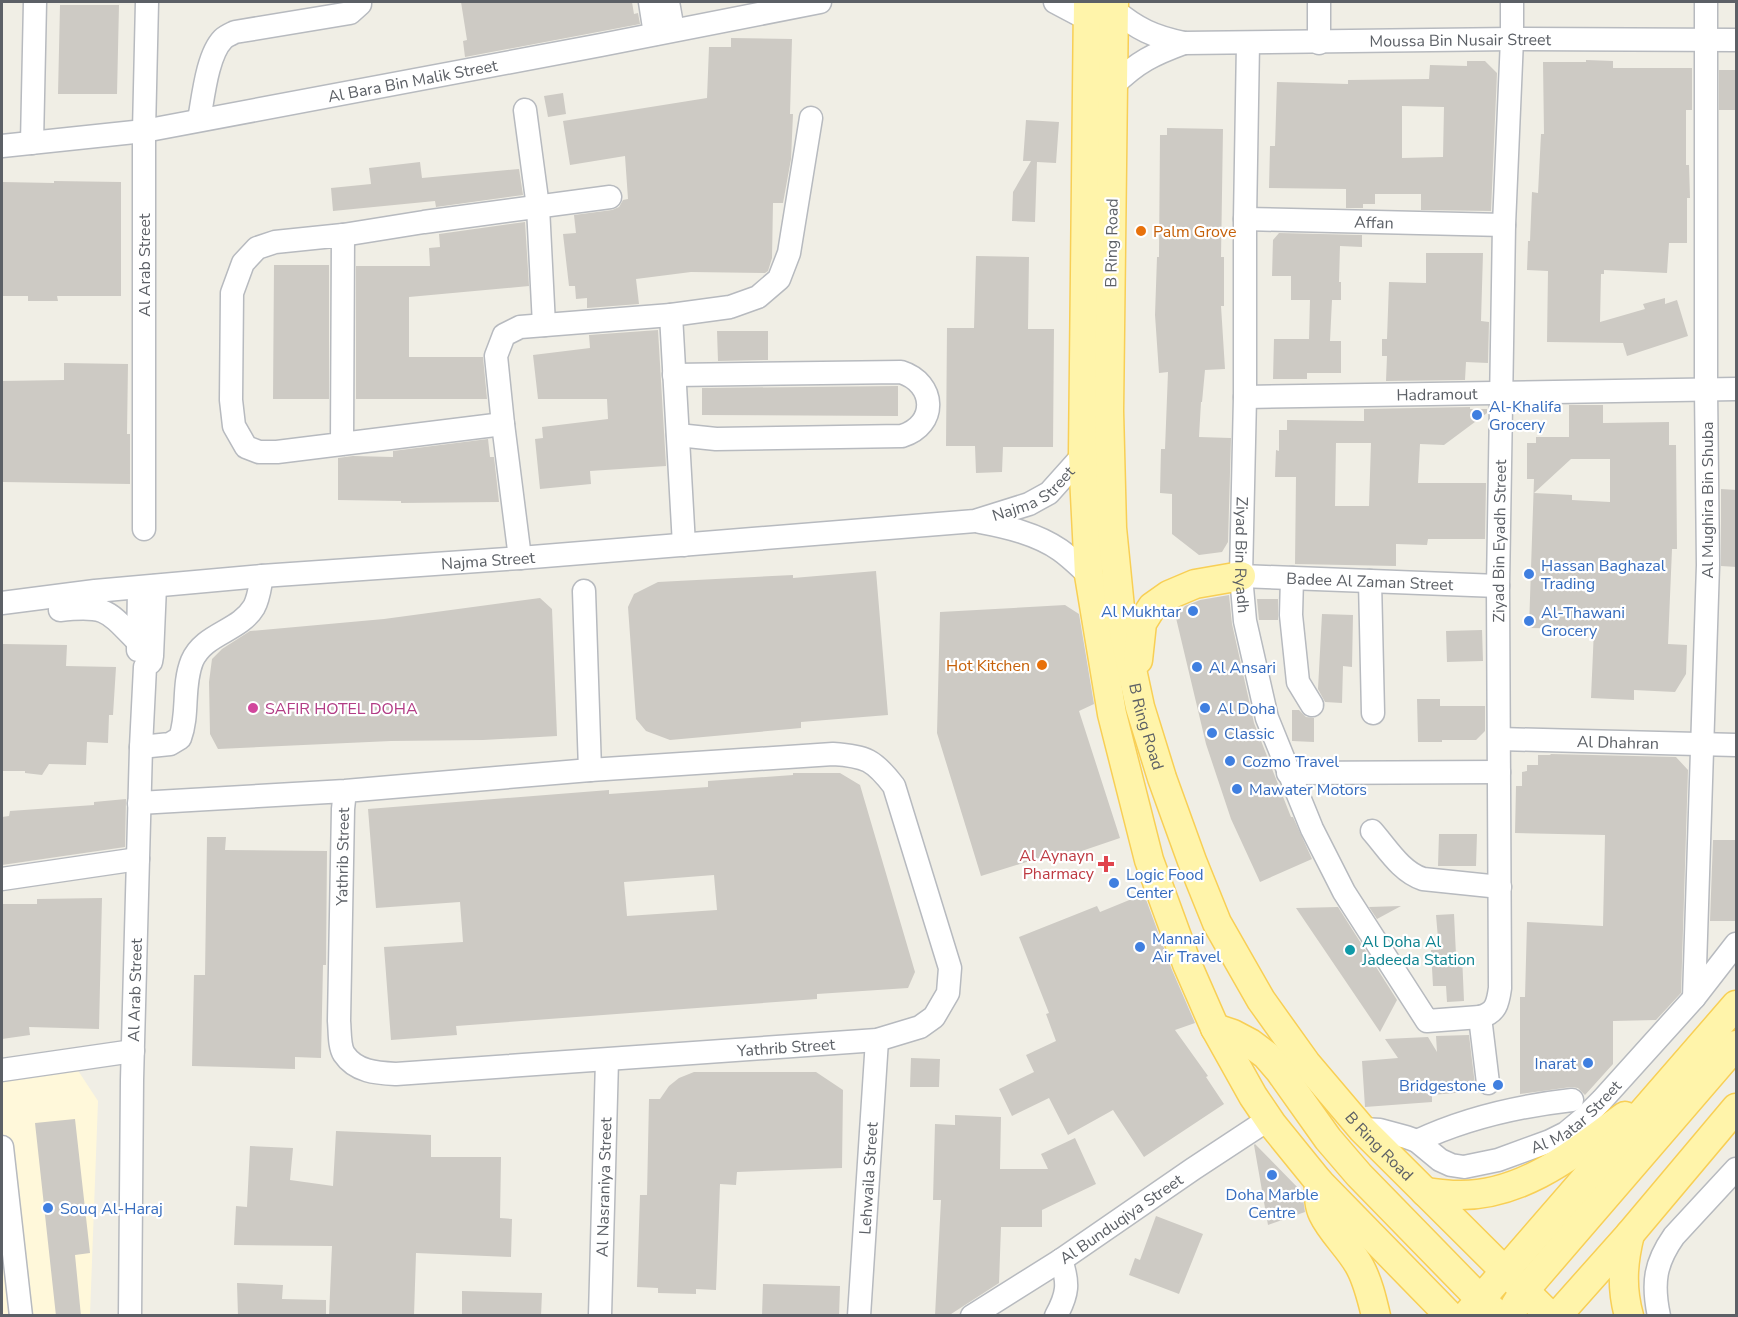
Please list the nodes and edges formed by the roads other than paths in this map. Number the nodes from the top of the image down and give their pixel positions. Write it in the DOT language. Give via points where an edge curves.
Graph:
graph roads {
  1 [pos="35,2"];
  2 [pos="147,2"];
  3 [pos="360,2"];
  4 [pos="650,2"];
  5 [pos="668,2"];
  6 [pos="820,2"];
  7 [pos="1055,2"];
  8 [pos="1319,2"];
  9 [pos="1512,2"];
  10 [pos="1706,2"];
  11 [pos="1101,8"];
  12 [pos="664,32"];
  13 [pos="1512,39"];
  14 [pos="1737,40"];
  15 [pos="1705,41"];
  16 [pos="1184,43"];
  17 [pos="1248,43"];
  18 [pos="1319,43"];
  19 [pos="1114,86"];
  20 [pos="525,110"];
  21 [pos="811,118"];
  22 [pos="199,120"];
  23 [pos="144,130"];
  24 [pos="32,143"];
  25 [pos="2,146"];
  26 [pos="610,197"];
  27 [pos="538,207"];
  28 [pos="1245,219"];
  29 [pos="1504,225"];
  30 [pos="344,235"];
  31 [pos="671,315"];
  32 [pos="544,325"];
  33 [pos="674,375"];
  34 [pos="1706,389"];
  35 [pos="1737,389"];
  36 [pos="1502,393"];
  37 [pos="1245,397"];
  38 [pos="503,424"];
  39 [pos="678,435"];
  40 [pos="716,439"];
  41 [pos="342,444"];
  42 [pos="1083,455"];
  43 [pos="680,473"];
  44 [pos="975,521"];
  45 [pos="144,529"];
  46 [pos="684,545"];
  47 [pos="520,558"];
  48 [pos="1089,575"];
  49 [pos="262,576"];
  50 [pos="1241,576"];
  51 [pos="1292,578"];
  52 [pos="1370,581"];
  53 [pos="1498,586"];
  54 [pos="147,587"];
  55 [pos="584,591"];
  56 [pos="96,600"];
  57 [pos="2,603"];
  58 [pos="2,616"];
  59 [pos="138,642"];
  60 [pos="145,667"];
  61 [pos="1312,705"];
  62 [pos="1140,706"];
  63 [pos="1373,713"];
  64 [pos="1500,739"];
  65 [pos="1701,744"];
  66 [pos="1737,745"];
  67 [pos="141,747"];
  68 [pos="590,770"];
  69 [pos="1499,772"];
  70 [pos="1288,773"];
  71 [pos="345,791"];
  72 [pos="139,802"];
  73 [pos="1372,831"];
  74 [pos="138,859"];
  75 [pos="2,879"];
  76 [pos="1500,887"];
  77 [pos="1737,944"];
  78 [pos="1694,998"];
  79 [pos="1737,1005"];
  80 [pos="1480,1017"];
  81 [pos="1215,1028"];
  82 [pos="877,1040"];
  83 [pos="1737,1045"];
  84 [pos="132,1051"];
  85 [pos="608,1060"];
  86 [pos="2,1070"];
  87 [pos="1488,1083"];
  88 [pos="1661,1091"];
  89 [pos="1572,1100"];
  90 [pos="1734,1114"];
  91 [pos="1269,1119"];
  92 [pos="1362,1129"];
  93 [pos="1417,1141"];
  94 [pos="2,1147"];
  95 [pos="1737,1169"];
  96 [pos="1319,1182"];
  97 [pos="1425,1192"];
  98 [pos="1630,1234"];
  99 [pos="1061,1260"];
  100 [pos="1515,1281"];
  101 [pos="14,1308"];
  102 [pos="1482,1310"];
  103 [pos="130,1316"];
  104 [pos="600,1316"];
  105 [pos="859,1316"];
  106 [pos="972,1316"];
  107 [pos="1056,1316"];
  108 [pos="1376,1316"];
  109 [pos="1450,1316"];
  110 [pos="1504,1316"];
  111 [pos="1510,1316"];
  112 [pos="1550,1316"];
  113 [pos="1557,1316"];
  114 [pos="1629,1316"];
  115 [pos="1659,1316"];
  1 -- 24 [label="street"];
  2 -- 23 [label="street, Al Arab Street"];
  3 -- 22 [label="street" via="350,13 235,32 224,38 208,72"];
  4 -- 12 [label="street"];
  5 -- 12 [label="street"];
  6 -- 12 [label="street, Al Bara Bin Malik Street"];
  7 -- 11 [label="street"];
  8 -- 18 [label="street"];
  9 -- 13 [label="street, Ziyad Bin Eyadh Street"];
  10 -- 15 [label="street, Al Mughira Bin Shuba"];
  11 -- 16 [label="street, Moussa Bin Nusair Street" via="1148,33"];
  11 -- 19 [label="main road, B Ring Road"];
  11 -- 42 [label="main road, B Ring Road"];
  12 -- 22 [label="street, Al Bara Bin Malik Street"];
  13 -- 15 [label="street, Moussa Bin Nusair Street"];
  13 -- 18 [label="street, Moussa Bin Nusair Street"];
  13 -- 29 [label="street, Ziyad Bin Eyadh Street"];
  14 -- 15 [label="street, Moussa Bin Nusair Street"];
  15 -- 34 [label="street, Al Mughira Bin Shuba"];
  16 -- 17 [label="street, Moussa Bin Nusair Street"];
  16 -- 19 [label="street, Moussa Bin Nusair Street" via="1147,58"];
  17 -- 18 [label="street, Moussa Bin Nusair Street"];
  17 -- 28 [label="street, Ziyad Bin Ryadh"];
  19 -- 62 [label="main road, B Ring Road" via="1109,411 1112,528 1121,618"];
  20 -- 27 [label="street"];
  21 -- 31 [label="street" via="789,253 779,279 758,297 730,308"];
  22 -- 23 [label="street, Al Bara Bin Malik Street"];
  23 -- 24 [label="street, Al Bara Bin Malik Street"];
  23 -- 45 [label="street, Al Arab Street"];
  24 -- 25 [label="street, Al Bara Bin Malik Street"];
  26 -- 27 [label="street"];
  27 -- 30 [label="street"];
  27 -- 32 [label="street"];
  28 -- 29 [label="street, Affan"];
  28 -- 37 [label="street, Ziyad Bin Ryadh"];
  29 -- 36 [label="street, Ziyad Bin Eyadh Street"];
  30 -- 41 [label="street"];
  30 -- 41 [label="street" via="275,242 257,248 243,263 232,293 231,400 234,426 246,447 277,452"];
  31 -- 32 [label="street"];
  31 -- 33 [label="street"];
  32 -- 38 [label="street" via="520,327 504,335 496,356"];
  33 -- 39 [label="street"];
  33 -- 40 [label="street" via="901,372 917,380 927,394 926,415 920,426 902,436"];
  34 -- 35 [label="street, Hadramout"];
  34 -- 36 [label="street, Hadramout"];
  34 -- 65 [label="street, Al Mughira Bin Shuba" via="1708,565"];
  36 -- 37 [label="street, Hadramout"];
  36 -- 53 [label="street, Ziyad Bin Eyadh Street"];
  37 -- 50 [label="street, Ziyad Bin Ryadh"];
  38 -- 41 [label="street"];
  38 -- 47 [label="street"];
  39 -- 40 [label="street"];
  39 -- 43 [label="street"];
  40 -- 43 [label="street"];
  42 -- 44 [label="street, Najma Street" via="1049,493 1029,504"];
  42 -- 48 [label="main road, B Ring Road"];
  43 -- 46 [label="street"];
  44 -- 46 [label="street, Najma Street"];
  44 -- 48 [label="street, Najma Street" via="1040,539"];
  46 -- 47 [label="street, Najma Street"];
  47 -- 49 [label="street, Najma Street"];
  48 -- 81 [label="main road, B Ring Road" via="1112,714 1149,860"];
  49 -- 54 [label="street, Najma Street"];
  49 -- 67 [label="street" via="255,606 247,616 208,639 192,661 180,738 170,744"];
  50 -- 51 [label="street, Badee Al Zaman Street"];
  50 -- 62 [label="main road" via="1195,584 1152,607 1142,623 1138,662"];
  50 -- 70 [label="street, Ziyad Bin Ryadh" via="1245,621 1267,718"];
  51 -- 52 [label="street, Badee Al Zaman Street"];
  51 -- 61 [label="street" via="1291,615 1298,682"];
  52 -- 53 [label="street, Badee Al Zaman Street"];
  52 -- 63 [label="street"];
  53 -- 64 [label="street, Ziyad Bin Eyadh Street"];
  54 -- 56 [label="street, Najma Street"];
  54 -- 59 [label="street, Al Arab Street"];
  54 -- 60 [label="street, Al Arab Street" via="152,656"];
  55 -- 68 [label="street"];
  56 -- 57 [label="street, Najma Street"];
  56 -- 58 [label="street, Najma Street" via="69,609"];
  56 -- 59 [label="street"];
  59 -- 60 [label="street, Al Arab Street" via="138,660"];
  60 -- 67 [label="street, Al Arab Street"];
  62 -- 92 [label="main road, B Ring Road" via="1162,778 1217,923 1261,1000 1306,1063"];
  64 -- 65 [label="street, Al Dhahran"];
  64 -- 69 [label="street, Ziyad Bin Eyadh Street"];
  65 -- 66 [label="street, Al Dhahran"];
  65 -- 78 [label="street, Al Mughira Bin Shuba"];
  67 -- 72 [label="street, Al Arab Street"];
  68 -- 71 [label="street, Yathrib Street"];
  68 -- 82 [label="street, Yathrib Street" via="833,754 868,759 883,771 894,786 950,968 948,993 934,1017 920,1027"];
  69 -- 70 [label="street"];
  69 -- 76 [label="street, Ziyad Bin Eyadh Street"];
  70 -- 80 [label="street, Ziyad Bin Ryadh" via="1344,892 1427,1021"];
  71 -- 72 [label="street, Yathrib Street"];
  71 -- 85 [label="street, Yathrib Street" via="339,1021 343,1053 364,1070 396,1074"];
  72 -- 74 [label="street, Al Arab Street"];
  73 -- 76 [label="street" via="1414,876"];
  74 -- 75 [label="street"];
  74 -- 84 [label="street, Al Arab Street"];
  76 -- 80 [label="street, Ziyad Bin Eyadh Street" via="1499,995 1495,1008"];
  77 -- 78 [label="street, Al Matar Street"];
  78 -- 93 [label="street, Al Matar Street" via="1602,1100 1566,1133 1498,1160 1464,1167 1440,1160"];
  79 -- 88 [label="main road"];
  80 -- 87 [label="street"];
  81 -- 91 [label="main road, B Ring Road"];
  81 -- 102 [label="main road" via="1233,1034 1266,1055 1359,1175"];
  82 -- 85 [label="street, Yathrib Street"];
  82 -- 105 [label="street, Lehwaila Street"];
  83 -- 100 [label="main road"];
  84 -- 86 [label="street"];
  84 -- 103 [label="street, Al Arab Street"];
  85 -- 104 [label="street, Al Nasraniya Street"];
  88 -- 97 [label="main road" via="1563,1160 1532,1177 1472,1195"];
  88 -- 100 [label="main road"];
  89 -- 93 [label="street" via="1495,1113"];
  90 -- 98 [label="main road"];
  91 -- 96 [label="main road, B Ring Road"];
  91 -- 99 [label="street, Al Bunduqiya Street"];
  92 -- 93 [label="street, Al Matar Street" via="1393,1132"];
  92 -- 97 [label="main road, B Ring Road"];
  94 -- 101 [label="street"];
  95 -- 115 [label="street" via="1667,1247 1655,1284"];
  96 -- 108 [label="main road" via="1323,1213 1361,1269"];
  96 -- 109 [label="main road, B Ring Road"];
  97 -- 100 [label="main road, B Ring Road"];
  98 -- 113 [label="main road"];
  98 -- 114 [label="main road" via="1623,1275"];
  99 -- 106 [label="street, Al Bunduqiya Street"];
  99 -- 107 [label="street" via="1068,1278"];
  100 -- 102 [label="main road"];
  100 -- 110 [label="main road" via="1510,1281 1512,1291"];
  100 -- 111 [label="main road"];
  100 -- 112 [label="main road, B Ring Road"];
}
